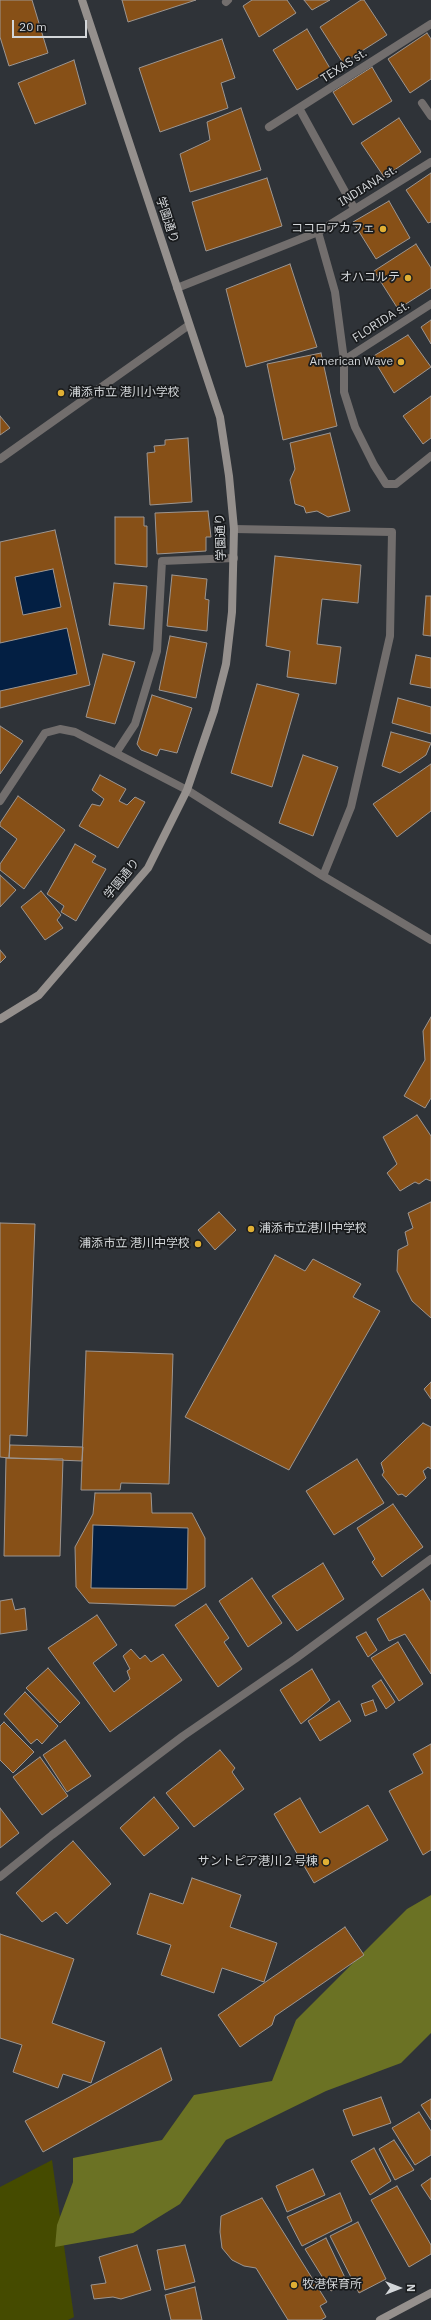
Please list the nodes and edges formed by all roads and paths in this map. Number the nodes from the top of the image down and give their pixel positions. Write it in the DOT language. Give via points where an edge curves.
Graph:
graph roads {
  1 [pos="82,0"];
  2 [pos="431,24"];
  3 [pos="422,103"];
  4 [pos="299,108"];
  5 [pos="431,116"];
  6 [pos="269,127"];
  7 [pos="431,162"];
  8 [pos="354,208"];
  9 [pos="318,232"];
  10 [pos="177,288"];
  11 [pos="431,304"];
  12 [pos="189,325"];
  13 [pos="344,360"];
  14 [pos="431,456"];
  15 [pos="0,459"];
  16 [pos="234,529"];
  17 [pos="234,558"];
  18 [pos="116,754"];
  19 [pos="187,790"];
  20 [pos="0,801"];
  21 [pos="323,876"];
  22 [pos="431,940"];
  23 [pos="0,1019"];
  24 [pos="431,1559"];
  25 [pos="0,1877"];
  26 [pos="431,2294"];
  27 [pos="380,2320"];
  1 -- 10 [label="street, 学園通り"];
  2 -- 4 [label="street, TEXAS st."];
  3 -- 5 [label="street"];
  4 -- 6 [label="street, TEXAS st."];
  4 -- 8 [label="street"];
  7 -- 8 [label="street, INDIANA st."];
  8 -- 9 [label="street, INDIANA st."];
  9 -- 10 [label="street, INDIANA st."];
  9 -- 13 [label="street" via="335,292"];
  10 -- 12 [label="street, 学園通り"];
  11 -- 13 [label="street, FLORIDA st."];
  12 -- 15 [label="street"];
  12 -- 16 [label="street, 学園通り" via="220,417"];
  13 -- 14 [label="street" via="344,392 355,427 386,484 396,484"];
  16 -- 17 [label="street, 学園通り"];
  16 -- 21 [label="street" via="392,532 390,636 351,807"];
  17 -- 18 [label="street" via="162,561 157,651 135,724"];
  17 -- 19 [label="street, 学園通り" via="232,612 226,664 214,711"];
  18 -- 19 [label="street"];
  18 -- 20 [label="street" via="75,732 60,729 45,733"];
  19 -- 21 [label="street"];
  19 -- 23 [label="street, 学園通り" via="148,868 39,995"];
  21 -- 22 [label="street"];
  24 -- 25 [label="street" via="295,1659 183,1736"];
  26 -- 27 [label="street"];
}
